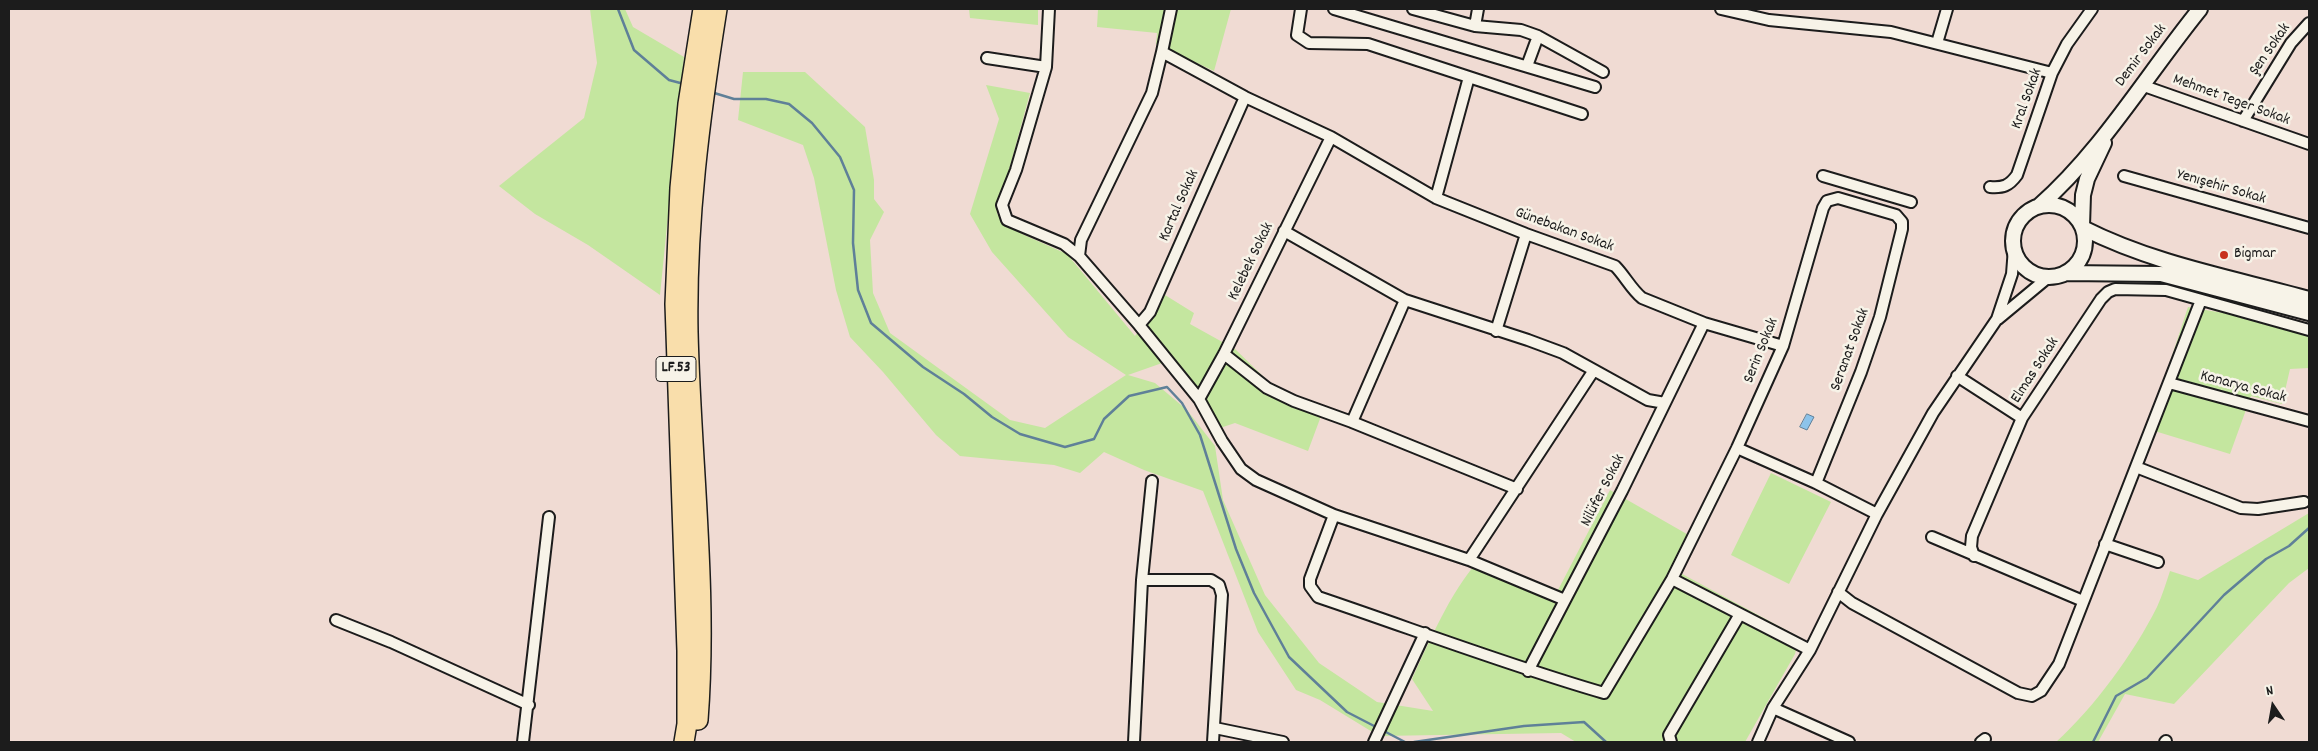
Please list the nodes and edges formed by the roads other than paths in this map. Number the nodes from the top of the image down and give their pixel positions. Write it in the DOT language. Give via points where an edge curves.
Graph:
graph roads {
  1 [pos="703,9"];
  2 [pos="717,9"];
  3 [pos="1049,9"];
  4 [pos="1171,9"];
  5 [pos="1301,9"];
  6 [pos="1334,9"];
  7 [pos="1413,9"];
  8 [pos="1478,9"];
  9 [pos="1721,9"];
  10 [pos="1947,9"];
  11 [pos="2092,9"];
  12 [pos="2200,9"];
  13 [pos="2309,24"];
  14 [pos="1475,26"];
  15 [pos="1538,36"];
  16 [pos="1937,44"];
  17 [pos="1162,52"];
  18 [pos="987,58"];
  19 [pos="1527,66"];
  20 [pos="1046,67"];
  21 [pos="700,71"];
  22 [pos="1603,72"];
  23 [pos="2052,73"];
  24 [pos="1469,77"];
  25 [pos="2144,86"];
  26 [pos="1595,87"];
  27 [pos="1245,97"];
  28 [pos="695,104"];
  29 [pos="1582,114"];
  30 [pos="2243,120"];
  31 [pos="2112,124"];
  32 [pos="1331,137"];
  33 [pos="2309,144"];
  34 [pos="1823,176"];
  35 [pos="2124,176"];
  36 [pos="1990,187"];
  37 [pos="1436,198"];
  38 [pos="1911,202"];
  39 [pos="2039,206"];
  40 [pos="1902,222"];
  41 [pos="2083,227"];
  42 [pos="2309,228"];
  43 [pos="1284,231"];
  44 [pos="1526,234"];
  45 [pos="2014,248"];
  46 [pos="1078,256"];
  47 [pos="2060,275"];
  48 [pos="2248,296"];
  49 [pos="2309,299"];
  50 [pos="1406,300"];
  51 [pos="2201,300"];
  52 [pos="2244,312"];
  53 [pos="2309,313"];
  54 [pos="1997,319"];
  55 [pos="1704,322"];
  56 [pos="1139,325"];
  57 [pos="2309,330"];
  58 [pos="1496,331"];
  59 [pos="1783,346"];
  60 [pos="1224,354"];
  61 [pos="1594,370"];
  62 [pos="1957,376"];
  63 [pos="2169,383"];
  64 [pos="1199,399"];
  65 [pos="1665,403"];
  66 [pos="2022,418"];
  67 [pos="2309,421"];
  68 [pos="1352,422"];
  69 [pos="1737,448"];
  70 [pos="2136,467"];
  71 [pos="1152,481"];
  72 [pos="1816,483"];
  73 [pos="1517,489"];
  74 [pos="2304,502"];
  75 [pos="1877,514"];
  76 [pos="1334,515"];
  77 [pos="549,517"];
  78 [pos="1932,537"];
  79 [pos="2105,544"];
  80 [pos="1974,556"];
  81 [pos="1469,560"];
  82 [pos="2158,562"];
  83 [pos="1672,579"];
  84 [pos="1142,580"];
  85 [pos="1838,592"];
  86 [pos="1564,600"];
  87 [pos="2082,601"];
  88 [pos="1740,614"];
  89 [pos="336,620"];
  90 [pos="1425,633"];
  91 [pos="1810,650"];
  92 [pos="1528,671"];
  93 [pos="529,705"];
  94 [pos="1774,708"];
  95 [pos="1215,728"];
  96 [pos="523,742"];
  97 [pos="684,742"];
  98 [pos="697,742"];
  99 [pos="1134,742"];
  100 [pos="1213,742"];
  101 [pos="1283,742"];
  102 [pos="1374,742"];
  103 [pos="1671,742"];
  104 [pos="1758,742"];
  105 [pos="1849,742"];
  1 -- 21 [label="highway, LF.53"];
  2 -- 21 [label="highway, LF.53"];
  3 -- 20 [label="street"];
  4 -- 17 [label="street"];
  5 -- 24 [label="street" via="1297,35 1309,43 1368,44"];
  6 -- 19 [label="street"];
  7 -- 14 [label="street"];
  8 -- 14 [label="street"];
  9 -- 16 [label="street" via="1769,20 1891,32"];
  10 -- 16 [label="street"];
  11 -- 23 [label="street, Kral Sokak" via="2067,44"];
  12 -- 25 [label="street, Demir Sokak"];
  13 -- 30 [label="street, Şen Sokak" via="2291,43"];
  14 -- 15 [label="street" via="1521,30"];
  15 -- 19 [label="street"];
  15 -- 22 [label="street"];
  16 -- 23 [label="street"];
  17 -- 27 [label="street, Günebakan Sokak"];
  17 -- 46 [label="street" via="1152,93 1081,240"];
  18 -- 20 [label="street"];
  19 -- 26 [label="street"];
  20 -- 46 [label="street" via="1016,170 1002,205 1007,220 1064,244"];
  21 -- 28 [label="highway, LF.53"];
  23 -- 36 [label="street, Kral Sokak" via="2017,176 2001,188"];
  24 -- 29 [label="street"];
  24 -- 37 [label="street"];
  25 -- 30 [label="street, Mehmet Teger Sokak"];
  25 -- 31 [label="street, Demir Sokak"];
  27 -- 32 [label="street, Günebakan Sokak"];
  27 -- 56 [label="street, Kartal Sokak" via="1150,312"];
  28 -- 97 [label="highway, LF.53" via="680,188 675,304 687,651"];
  28 -- 98 [label="highway, LF.53" via="688,330 700,598 701,680"];
  30 -- 33 [label="street, Mehmet Teger Sokak"];
  31 -- 39 [label="street, Demir Sokak" via="2058,190"];
  31 -- 41 [label="street, Demir Sokak" via="2087,179 2083,195"];
  32 -- 37 [label="street, Günebakan Sokak"];
  32 -- 43 [label="street, Kelebek Sokak"];
  34 -- 38 [label="street"];
  35 -- 42 [label="street, Yenışehir Sokak"];
  37 -- 44 [label="street, Günebakan Sokak"];
  39 -- 41 [label="street" via="2060,206 2069,210"];
  39 -- 45 [label="street" via="2021,218 2014,232"];
  40 -- 59 [label="street, Serin Sokak" via="1896,214 1838,198 1827,201"];
  40 -- 72 [label="street, Seranat Sokak" via="1880,317"];
  41 -- 47 [label="street" via="2085,244 2080,259"];
  41 -- 49 [label="street" via="2115,245 2164,261"];
  43 -- 50 [label="street"];
  43 -- 60 [label="street, Kelebek Sokak"];
  44 -- 55 [label="street, Günebakan Sokak" via="1615,266 1642,298"];
  44 -- 58 [label="street"];
  45 -- 47 [label="street" via="2024,267 2033,273"];
  45 -- 54 [label="street" via="2012,274"];
  46 -- 56 [label="street"];
  47 -- 48 [label="street" via="2161,274"];
  47 -- 54 [label="street" via="2045,280"];
  48 -- 52 [label="street"];
  48 -- 53 [label="street"];
  50 -- 58 [label="street"];
  50 -- 68 [label="street"];
  51 -- 52 [label="street, Elmas Sokak"];
  51 -- 63 [label="street"];
  51 -- 66 [label="street, Elmas Sokak" via="2166,290 2115,289 2108,292"];
  52 -- 57 [label="street, Elmas Sokak"];
  54 -- 62 [label="street"];
  55 -- 59 [label="street, Günebakan Sokak"];
  55 -- 65 [label="street, Nilüfer Sokak"];
  56 -- 64 [label="street"];
  58 -- 61 [label="street" via="1563,353"];
  59 -- 69 [label="street, Serin Sokak"];
  60 -- 64 [label="street, Kelebek Sokak"];
  60 -- 68 [label="street" via="1267,388"];
  61 -- 65 [label="street" via="1648,400"];
  61 -- 73 [label="street"];
  62 -- 66 [label="street"];
  62 -- 75 [label="street"];
  63 -- 67 [label="street, Kanarya Sokak"];
  63 -- 70 [label="street"];
  64 -- 76 [label="street" via="1242,469 1256,480"];
  65 -- 86 [label="street, Nilüfer Sokak"];
  66 -- 80 [label="street, Elmas Sokak" via="1972,536"];
  68 -- 73 [label="street"];
  69 -- 72 [label="street"];
  69 -- 83 [label="street, Serin Sokak"];
  70 -- 74 [label="street" via="2241,508 2258,510"];
  70 -- 79 [label="street"];
  71 -- 84 [label="street"];
  72 -- 75 [label="street"];
  73 -- 81 [label="street"];
  75 -- 85 [label="street"];
  76 -- 81 [label="street"];
  76 -- 90 [label="street" via="1310,579 1310,586 1318,597"];
  77 -- 93 [label="street"];
  78 -- 80 [label="street"];
  79 -- 82 [label="street"];
  79 -- 87 [label="street"];
  80 -- 87 [label="street"];
  81 -- 86 [label="street"];
  83 -- 88 [label="street"];
  83 -- 92 [label="street, Serin Sokak" via="1604,693"];
  84 -- 95 [label="street" via="1211,580 1219,585 1222,595"];
  84 -- 99 [label="street"];
  85 -- 87 [label="street" via="1852,604 2010,688 2032,696 2041,691 2059,664"];
  85 -- 91 [label="street"];
  86 -- 92 [label="street, Nilüfer Sokak"];
  88 -- 91 [label="street"];
  88 -- 103 [label="street" via="1670,735"];
  89 -- 93 [label="street"];
  90 -- 92 [label="street"];
  90 -- 102 [label="street"];
  91 -- 94 [label="street"];
  93 -- 96 [label="street"];
  94 -- 104 [label="street"];
  94 -- 105 [label="street"];
  95 -- 100 [label="street"];
  95 -- 101 [label="street"];
}
